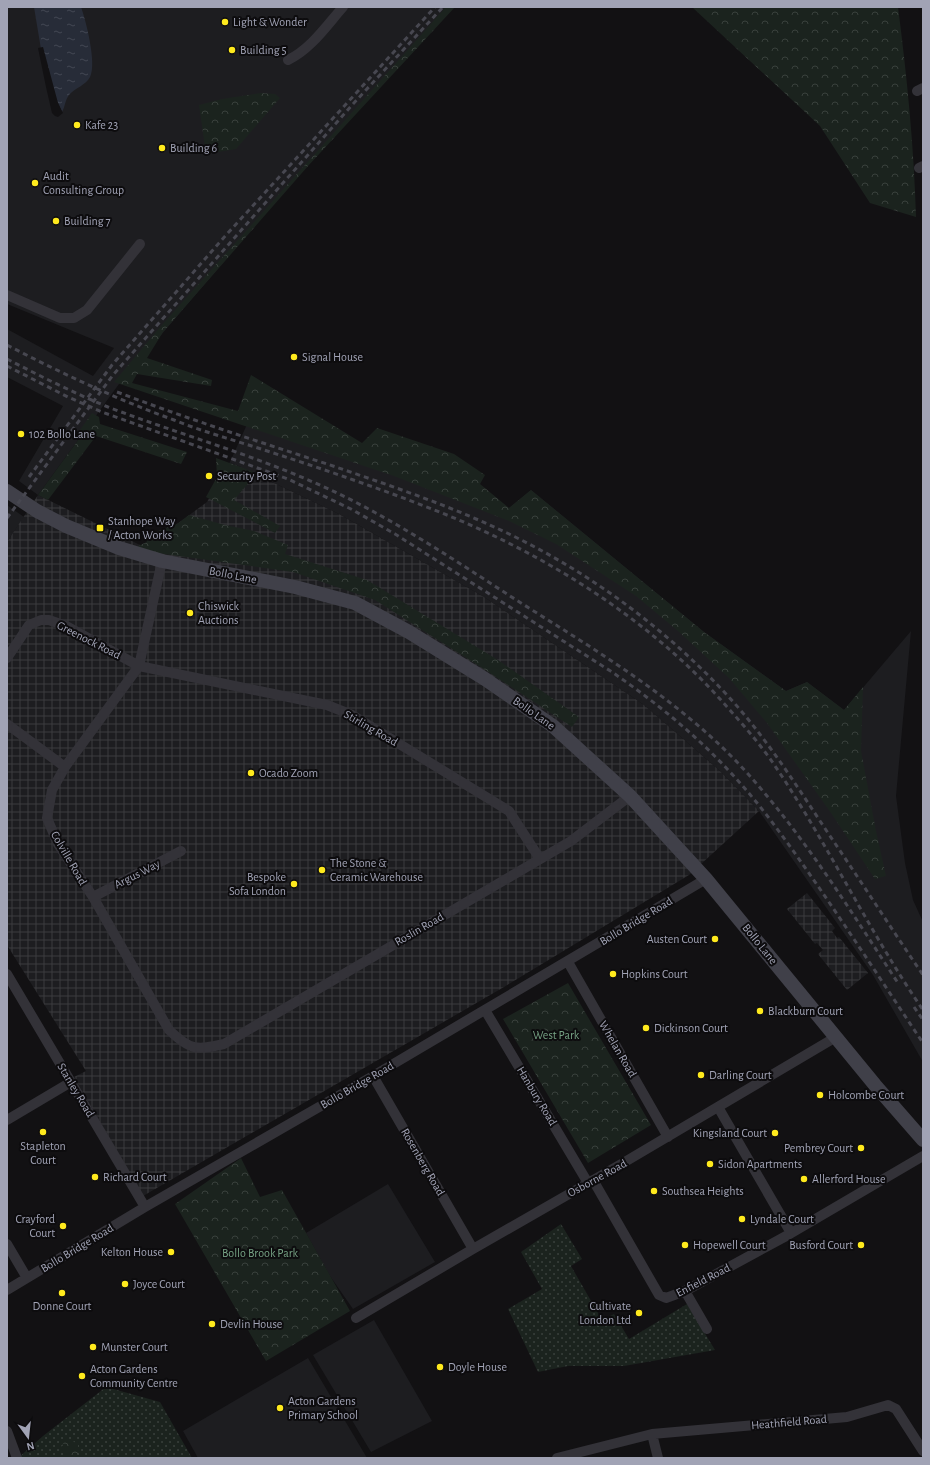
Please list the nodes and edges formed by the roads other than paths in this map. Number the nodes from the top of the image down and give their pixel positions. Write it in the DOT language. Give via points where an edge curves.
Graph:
graph roads {
  1 [pos="343,7"];
  2 [pos="288,60"];
  3 [pos="140,244"];
  4 [pos="7,295"];
  5 [pos="7,491"];
  6 [pos="162,561"];
  7 [pos="7,658"];
  8 [pos="139,666"];
  9 [pos="7,724"];
  10 [pos="65,767"];
  11 [pos="630,796"];
  12 [pos="181,851"];
  13 [pos="540,859"];
  14 [pos="706,879"];
  15 [pos="92,897"];
  16 [pos="568,962"];
  17 [pos="7,974"];
  18 [pos="485,1010"];
  19 [pos="836,1037"];
  20 [pos="201,1048"];
  21 [pos="373,1076"];
  22 [pos="71,1082"];
  23 [pos="718,1107"];
  24 [pos="7,1120"];
  25 [pos="668,1137"];
  26 [pos="923,1140"];
  27 [pos="923,1156"];
  28 [pos="591,1182"];
  29 [pos="146,1207"];
  30 [pos="791,1233"];
  31 [pos="7,1244"];
  32 [pos="473,1249"];
  33 [pos="27,1278"];
  34 [pos="7,1290"];
  35 [pos="685,1291"];
  36 [pos="356,1318"];
  37 [pos="707,1329"];
  38 [pos="7,1431"];
  39 [pos="652,1434"];
  40 [pos="923,1451"];
  41 [pos="17,1458"];
  42 [pos="557,1458"];
  43 [pos="658,1458"];
  1 -- 2 [label="street" via="308,46"];
  3 -- 4 [label="street" via="87,310 74,318 60,318"];
  5 -- 6 [label="street, Bollo Lane" via="66,526 119,548"];
  6 -- 8 [label="street, Colville Road"];
  6 -- 11 [label="street, Bollo Lane" via="295,587 355,603 485,679 553,726"];
  7 -- 8 [label="street, Greenock Road" via="29,624 49,620 66,626"];
  8 -- 10 [label="street, Colville Road"];
  8 -- 13 [label="street, Stirling Road" via="327,705 352,715 510,811"];
  9 -- 10 [label="street"];
  10 -- 15 [label="street, Colville Road" via="52,790 47,818 58,844"];
  11 -- 13 [label="street, Roslin Road" via="571,842"];
  11 -- 14 [label="street, Bollo Lane"];
  12 -- 15 [label="street, Argus Way"];
  13 -- 20 [label="street, Roslin Road" via="224,1044"];
  14 -- 16 [label="street, Bollo Bridge Road"];
  14 -- 19 [label="street, Bollo Lane"];
  15 -- 20 [label="street, Colville Road" via="169,1030 181,1041"];
  16 -- 18 [label="street, Bollo Bridge Road"];
  16 -- 25 [label="street, Whelan Road"];
  17 -- 22 [label="street, Stanley Road"];
  18 -- 21 [label="street, Bollo Bridge Road"];
  18 -- 28 [label="street, Hanbury Road"];
  19 -- 23 [label="street, Osborne Road"];
  19 -- 26 [label="street, Bollo Lane"];
  21 -- 29 [label="street, Bollo Bridge Road"];
  21 -- 32 [label="street, Rosenberg Road"];
  22 -- 24 [label="street"];
  22 -- 29 [label="street, Stanley Road"];
  23 -- 25 [label="street, Osborne Road"];
  23 -- 30 [label="street"];
  25 -- 28 [label="street, Osborne Road" via="615,1172"];
  27 -- 30 [label="street, Enfield Road"];
  28 -- 32 [label="street, Osborne Road"];
  28 -- 35 [label="street, Enfield Road" via="659,1296 666,1298"];
  29 -- 33 [label="street, Bollo Bridge Road"];
  30 -- 35 [label="street, Enfield Road"];
  31 -- 33 [label="street"];
  32 -- 36 [label="street, Osborne Road"];
  33 -- 34 [label="street, Bollo Bridge Road"];
  35 -- 37 [label="street"];
  38 -- 41 [label="street"];
  39 -- 40 [label="street, Heathfield Road" via="847,1417 888,1405 896,1409"];
  39 -- 42 [label="street, Heathfield Road"];
  39 -- 43 [label="street"];
}
